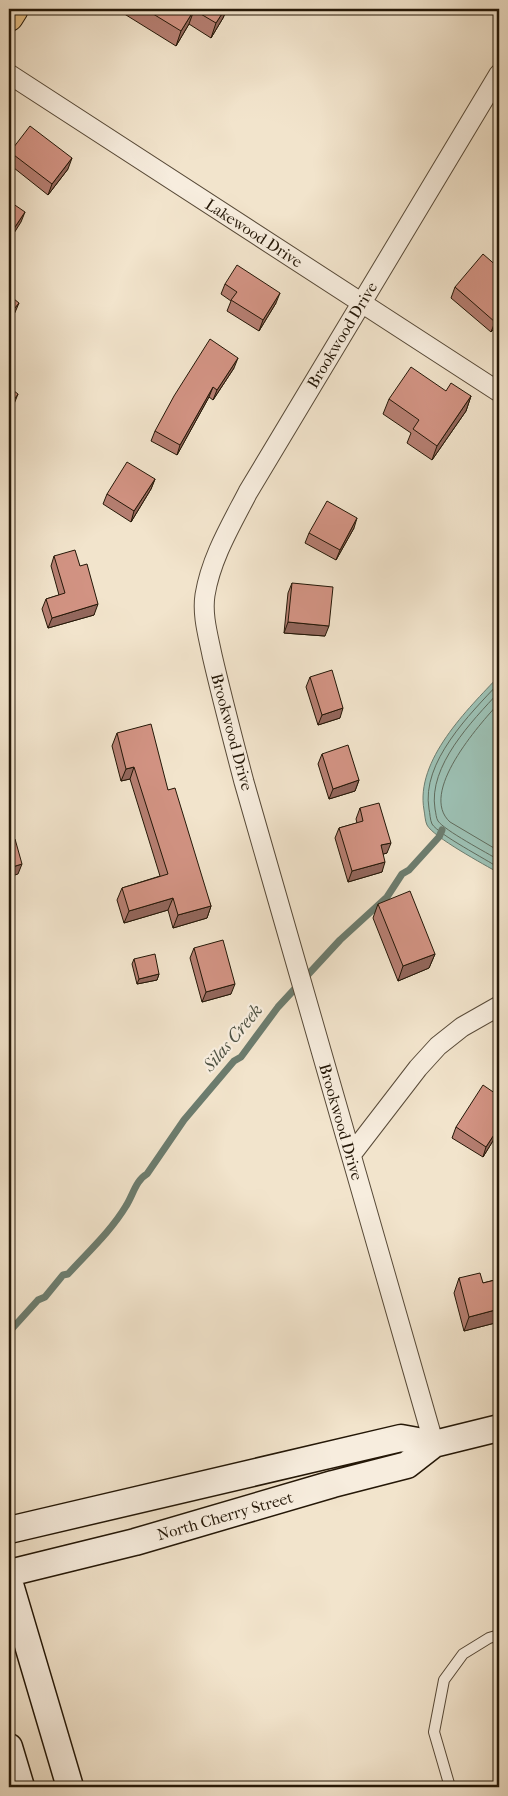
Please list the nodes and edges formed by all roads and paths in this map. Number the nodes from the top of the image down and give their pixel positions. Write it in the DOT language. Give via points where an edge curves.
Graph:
graph roads {
  1 [pos="14,9"];
  2 [pos="9,17"];
  3 [pos="9,74"];
  4 [pos="499,74"];
  5 [pos="362,303"];
  6 [pos="499,392"];
  7 [pos="499,1006"];
  8 [pos="351,1155"];
  9 [pos="499,1428"];
  10 [pos="434,1444"];
  11 [pos="9,1530"];
  12 [pos="9,1573"];
  13 [pos="9,1581"];
  14 [pos="499,1635"];
  15 [pos="9,1747"];
  16 [pos="21,1787"];
  17 [pos="70,1787"];
  18 [pos="450,1787"];
  1 -- 2 [label="main road"];
  3 -- 5 [label="street, Lakewood Drive"];
  4 -- 5 [label="street, Brookwood Drive"];
  5 -- 6 [label="street, Lakewood Drive"];
  5 -- 8 [label="street, Brookwood Drive" via="248,492 220,546 209,576 204,616 244,782"];
  7 -- 8 [label="street" via="462,1027 438,1046"];
  8 -- 10 [label="street, Brookwood Drive"];
  9 -- 10 [label="main road, North Cherry Street"];
  10 -- 11 [label="main road, North Cherry Street" via="401,1438"];
  10 -- 12 [label="main road, North Cherry Street" via="407,1465 135,1542"];
  13 -- 17 [label="main road"];
  14 -- 18 [label="lane" via="463,1654 444,1680 434,1732"];
  15 -- 16 [label="main road"];
}
